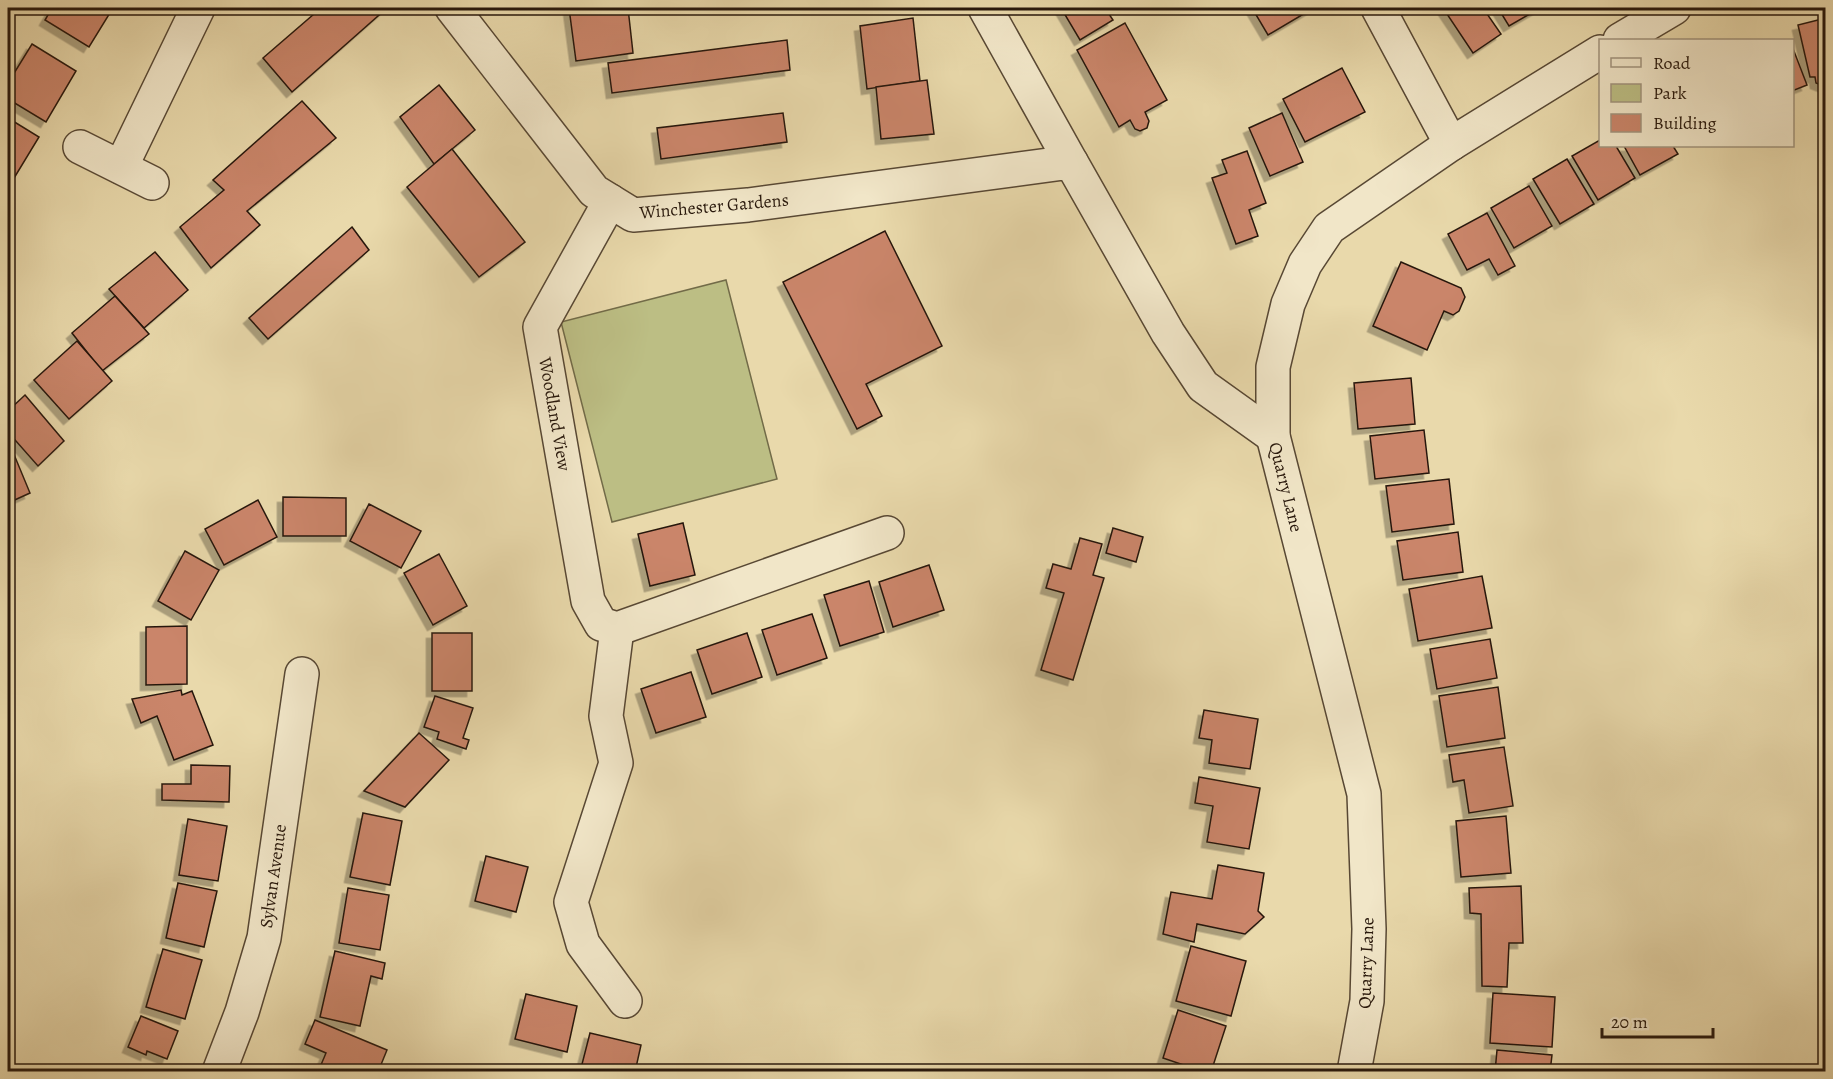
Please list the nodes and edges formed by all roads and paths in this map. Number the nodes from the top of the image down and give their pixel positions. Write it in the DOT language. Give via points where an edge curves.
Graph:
graph roads {
  1 [pos="198,8"];
  2 [pos="452,8"];
  3 [pos="985,8"];
  4 [pos="1378,8"];
  5 [pos="1674,8"];
  6 [pos="1622,39"];
  7 [pos="1599,53"];
  8 [pos="1450,144"];
  9 [pos="80,147"];
  10 [pos="1071,162"];
  11 [pos="121,166"];
  12 [pos="152,183"];
  13 [pos="610,201"];
  14 [pos="1273,436"];
  15 [pos="887,532"];
  16 [pos="617,629"];
  17 [pos="302,674"];
  18 [pos="625,1001"];
  19 [pos="219,1071"];
  20 [pos="1354,1071"];
  1 -- 11 [label="street"];
  2 -- 13 [label="street, Winchester Gardens" via="594,191"];
  3 -- 10 [label="street"];
  4 -- 8 [label="street"];
  5 -- 6 [label="street"];
  7 -- 8 [label="street, Quarry Lane"];
  8 -- 14 [label="street, Quarry Lane" via="1329,228 1305,264 1288,304 1274,367"];
  9 -- 11 [label="street"];
  10 -- 13 [label="street, Winchester Gardens" via="748,205 633,215"];
  10 -- 14 [label="street" via="1168,333 1203,386"];
  11 -- 12 [label="street"];
  13 -- 16 [label="street, Woodland View" via="540,327 588,601 601,624"];
  14 -- 20 [label="street, Quarry Lane" via="1364,794 1369,929 1367,1001"];
  15 -- 16 [label="street"];
  16 -- 18 [label="street" via="606,716 616,764 571,902 583,944"];
  17 -- 19 [label="street, Sylvan Avenue" via="264,938"];
}
